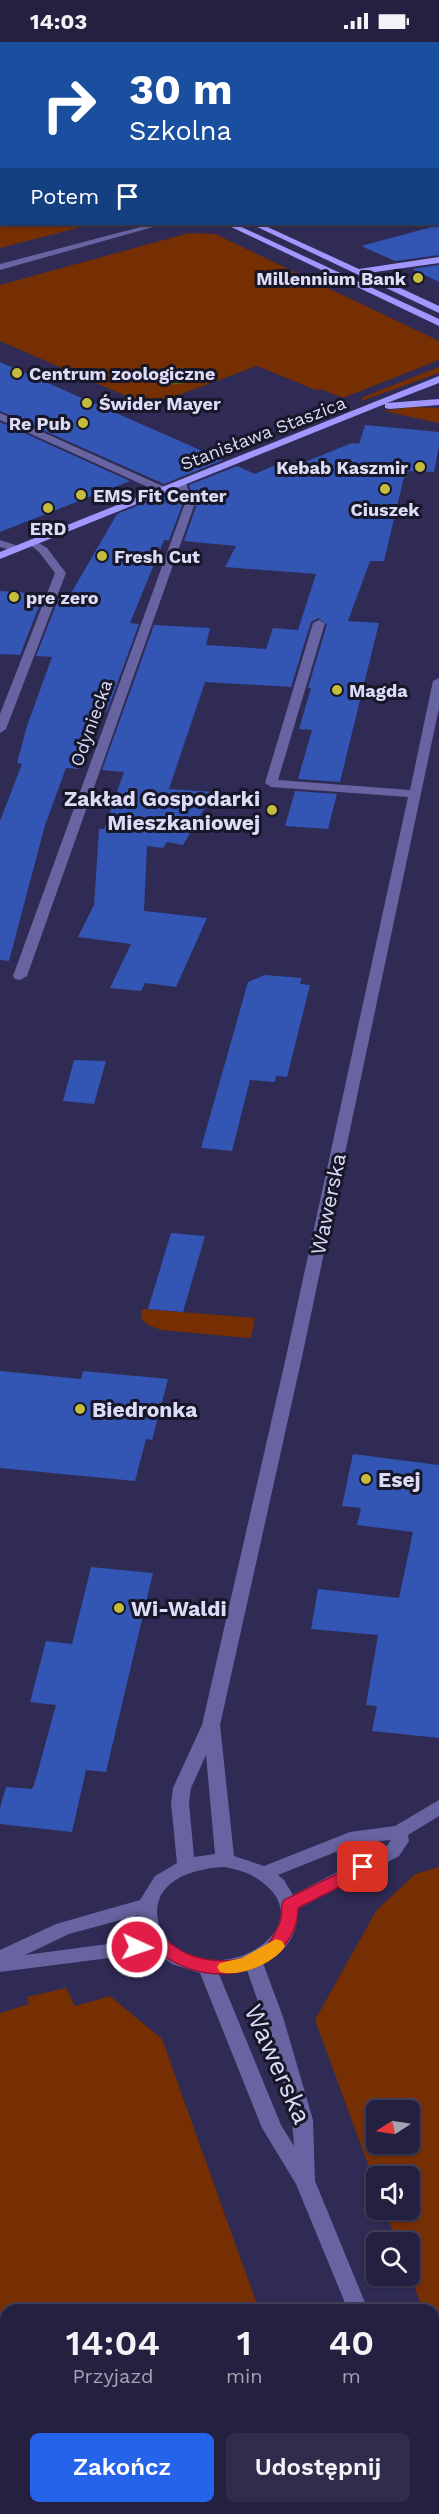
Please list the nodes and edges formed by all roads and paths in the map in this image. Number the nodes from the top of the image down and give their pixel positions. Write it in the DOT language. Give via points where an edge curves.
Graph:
graph roads {
  1 [pos="157,225"];
  2 [pos="231,225"];
  3 [pos="257,225"];
  4 [pos="439,260"];
  5 [pos="0,267"];
  6 [pos="357,272"];
  7 [pos="439,310"];
  8 [pos="439,322"];
  9 [pos="435,381"];
  10 [pos="439,401"];
  11 [pos="371,408"];
  12 [pos="0,416"];
  13 [pos="181,483"];
  14 [pos="163,490"];
  15 [pos="32,542"];
  16 [pos="0,543"];
  17 [pos="17,549"];
  18 [pos="0,556"];
  19 [pos="319,623"];
  20 [pos="439,681"];
  21 [pos="0,729"];
  22 [pos="415,794"];
  23 [pos="20,976"];
  24 [pos="211,1725"];
  25 [pos="439,1807"];
  26 [pos="399,1832"];
  27 [pos="225,1860"];
  28 [pos="186,1866"];
  29 [pos="265,1873"];
  30 [pos="148,1905"];
  31 [pos="290,1905"];
  32 [pos="159,1944"];
  33 [pos="0,1958"];
  34 [pos="253,1960"];
  35 [pos="0,1965"];
  36 [pos="207,1967"];
  37 [pos="305,2181"];
  38 [pos="356,2304"];
  1 -- 5 [label="street"];
  2 -- 8 [label="main road"];
  3 -- 6 [label="main road"];
  4 -- 6 [label="main road"];
  6 -- 7 [label="main road"];
  9 -- 10 [label="main road" via="428,388"];
  9 -- 11 [label="main road, Stanisława Staszica"];
  10 -- 11 [label="main road, Stanisława Staszica"];
  11 -- 13 [label="main road, Stanisława Staszica"];
  12 -- 14 [label="street"];
  13 -- 14 [label="main road, Stanisława Staszica"];
  13 -- 23 [label="street, Odyniecka" via="189,506"];
  14 -- 15 [label="main road, Stanisława Staszica"];
  15 -- 17 [label="main road, Stanisława Staszica"];
  15 -- 21 [label="street" via="61,573"];
  16 -- 17 [label="street"];
  17 -- 18 [label="main road, Stanisława Staszica"];
  19 -- 22 [label="street" via="271,783"];
  20 -- 22 [label="street, Wawerska"];
  22 -- 24 [label="street, Wawerska"];
  24 -- 27 [label="street, Wawerska"];
  24 -- 28 [label="street, Wawerska" via="181,1796"];
  25 -- 26 [label="street"];
  26 -- 29 [label="street" via="356,1837"];
  26 -- 31 [label="street" via="400,1841 393,1851"];
  27 -- 28 [label="street"];
  27 -- 29 [label="street" via="244,1863"];
  28 -- 30 [label="street" via="160,1882"];
  29 -- 31 [label="street" via="275,1880"];
  30 -- 32 [label="street" via="150,1931"];
  30 -- 33 [label="street" via="63,1929"];
  31 -- 34 [label="street" via="290,1922 284,1935 275,1947"];
  32 -- 35 [label="street"];
  32 -- 36 [label="street" via="179,1958"];
  34 -- 36 [label="street"];
  34 -- 37 [label="street, Wawerska" via="303,2120"];
  36 -- 37 [label="street, Wawerska" via="272,2128"];
  37 -- 38 [label="street, Wawerska"];
}
